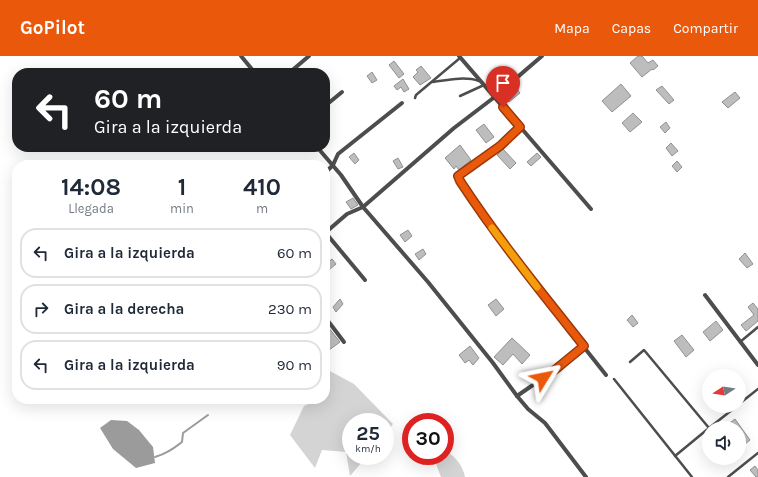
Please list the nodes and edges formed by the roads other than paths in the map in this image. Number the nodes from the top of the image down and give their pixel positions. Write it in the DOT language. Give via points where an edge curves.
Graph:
graph roads {
  1 [pos="241,56"];
  2 [pos="309,56"];
  3 [pos="542,56"];
  4 [pos="461,57"];
  5 [pos="251,68"];
  6 [pos="296,68"];
  7 [pos="432,82"];
  8 [pos="483,84"];
  9 [pos="342,92"];
  10 [pos="460,96"];
  11 [pos="494,96"];
  12 [pos="415,98"];
  13 [pos="330,101"];
  14 [pos="402,103"];
  15 [pos="520,127"];
  16 [pos="320,152"];
  17 [pos="327,160"];
  18 [pos="330,162"];
  19 [pos="333,165"];
  20 [pos="330,168"];
  21 [pos="364,207"];
  22 [pos="591,209"];
  23 [pos="330,228"];
  24 [pos="330,238"];
  25 [pos="365,280"];
  26 [pos="705,295"];
  27 [pos="330,324"];
  28 [pos="758,327"];
  29 [pos="344,342"];
  30 [pos="740,342"];
  31 [pos="584,346"];
  32 [pos="630,362"];
  33 [pos="758,365"];
  34 [pos="606,375"];
  35 [pos="614,379"];
  36 [pos="758,389"];
  37 [pos="517,396"];
  38 [pos="746,399"];
  39 [pos="728,413"];
  40 [pos="703,421"];
  41 [pos="718,421"];
  42 [pos="702,434"];
  43 [pos="758,453"];
  44 [pos="675,456"];
  45 [pos="586,477"];
  46 [pos="692,477"];
  47 [pos="728,477"];
  1 -- 5 [label="street"];
  2 -- 6 [label="street"];
  3 -- 11 [label="street"];
  4 -- 7 [label="lane"];
  4 -- 8 [label="street"];
  7 -- 8 [label="lane" via="473,79"];
  7 -- 12 [label="lane"];
  8 -- 10 [label="lane"];
  8 -- 11 [label="street"];
  9 -- 13 [label="street"];
  11 -- 15 [label="street"];
  11 -- 21 [label="street"];
  14 -- 19 [label="street" via="338,154"];
  15 -- 22 [label="street"];
  15 -- 31 [label="street" via="500,146 458,176 480,212 522,269"];
  16 -- 17 [label="street"];
  18 -- 19 [label="street"];
  19 -- 20 [label="street"];
  19 -- 21 [label="street"];
  21 -- 23 [label="street" via="347,214"];
  21 -- 37 [label="street" via="428,282"];
  24 -- 25 [label="street"];
  26 -- 30 [label="street"];
  27 -- 29 [label="street"];
  28 -- 30 [label="lane"];
  30 -- 33 [label="street"];
  31 -- 34 [label="street"];
  31 -- 37 [label="street"];
  32 -- 40 [label="lane" via="644,350"];
  35 -- 44 [label="lane"];
  36 -- 38 [label="lane"];
  37 -- 45 [label="street" via="545,424"];
  39 -- 41 [label="lane"];
  42 -- 44 [label="lane"];
  43 -- 47 [label="lane"];
  44 -- 46 [label="lane"];
}
